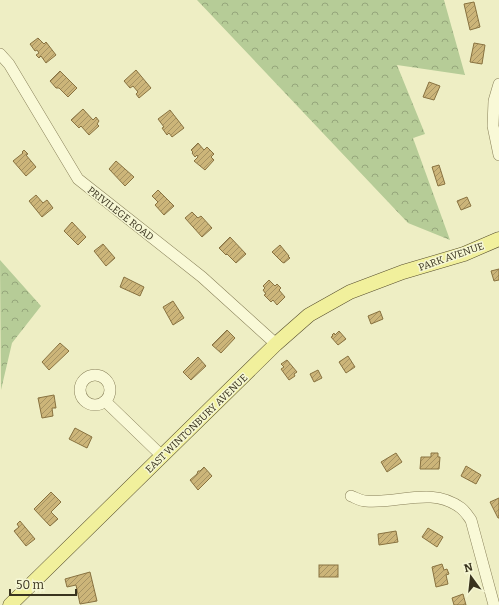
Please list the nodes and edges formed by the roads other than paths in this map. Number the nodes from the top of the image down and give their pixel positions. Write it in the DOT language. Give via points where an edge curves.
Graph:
graph roads {
  1 [pos="0,54"];
  2 [pos="499,84"];
  3 [pos="499,155"];
  4 [pos="499,239"];
  5 [pos="403,272"];
  6 [pos="276,344"];
  7 [pos="105,401"];
  8 [pos="162,456"];
  9 [pos="351,496"];
  10 [pos="10,605"];
  11 [pos="494,605"];
  1 -- 6 [label="street, PRIVILEGE ROAD" via="9,64 78,179 202,277"];
  2 -- 3 [label="street" via="494,101 493,126"];
  4 -- 5 [label="main road, PARK AVENUE" via="464,254"];
  5 -- 6 [label="main road, EAST WINTONBURY AVENUE" via="350,292 309,315"];
  6 -- 8 [label="main road, EAST WINTONBURY AVENUE"];
  7 -- 8 [label="street"];
  8 -- 10 [label="main road, EAST WINTONBURY AVENUE"];
  9 -- 11 [label="street" via="364,501 435,497 462,509 471,520"];
}
